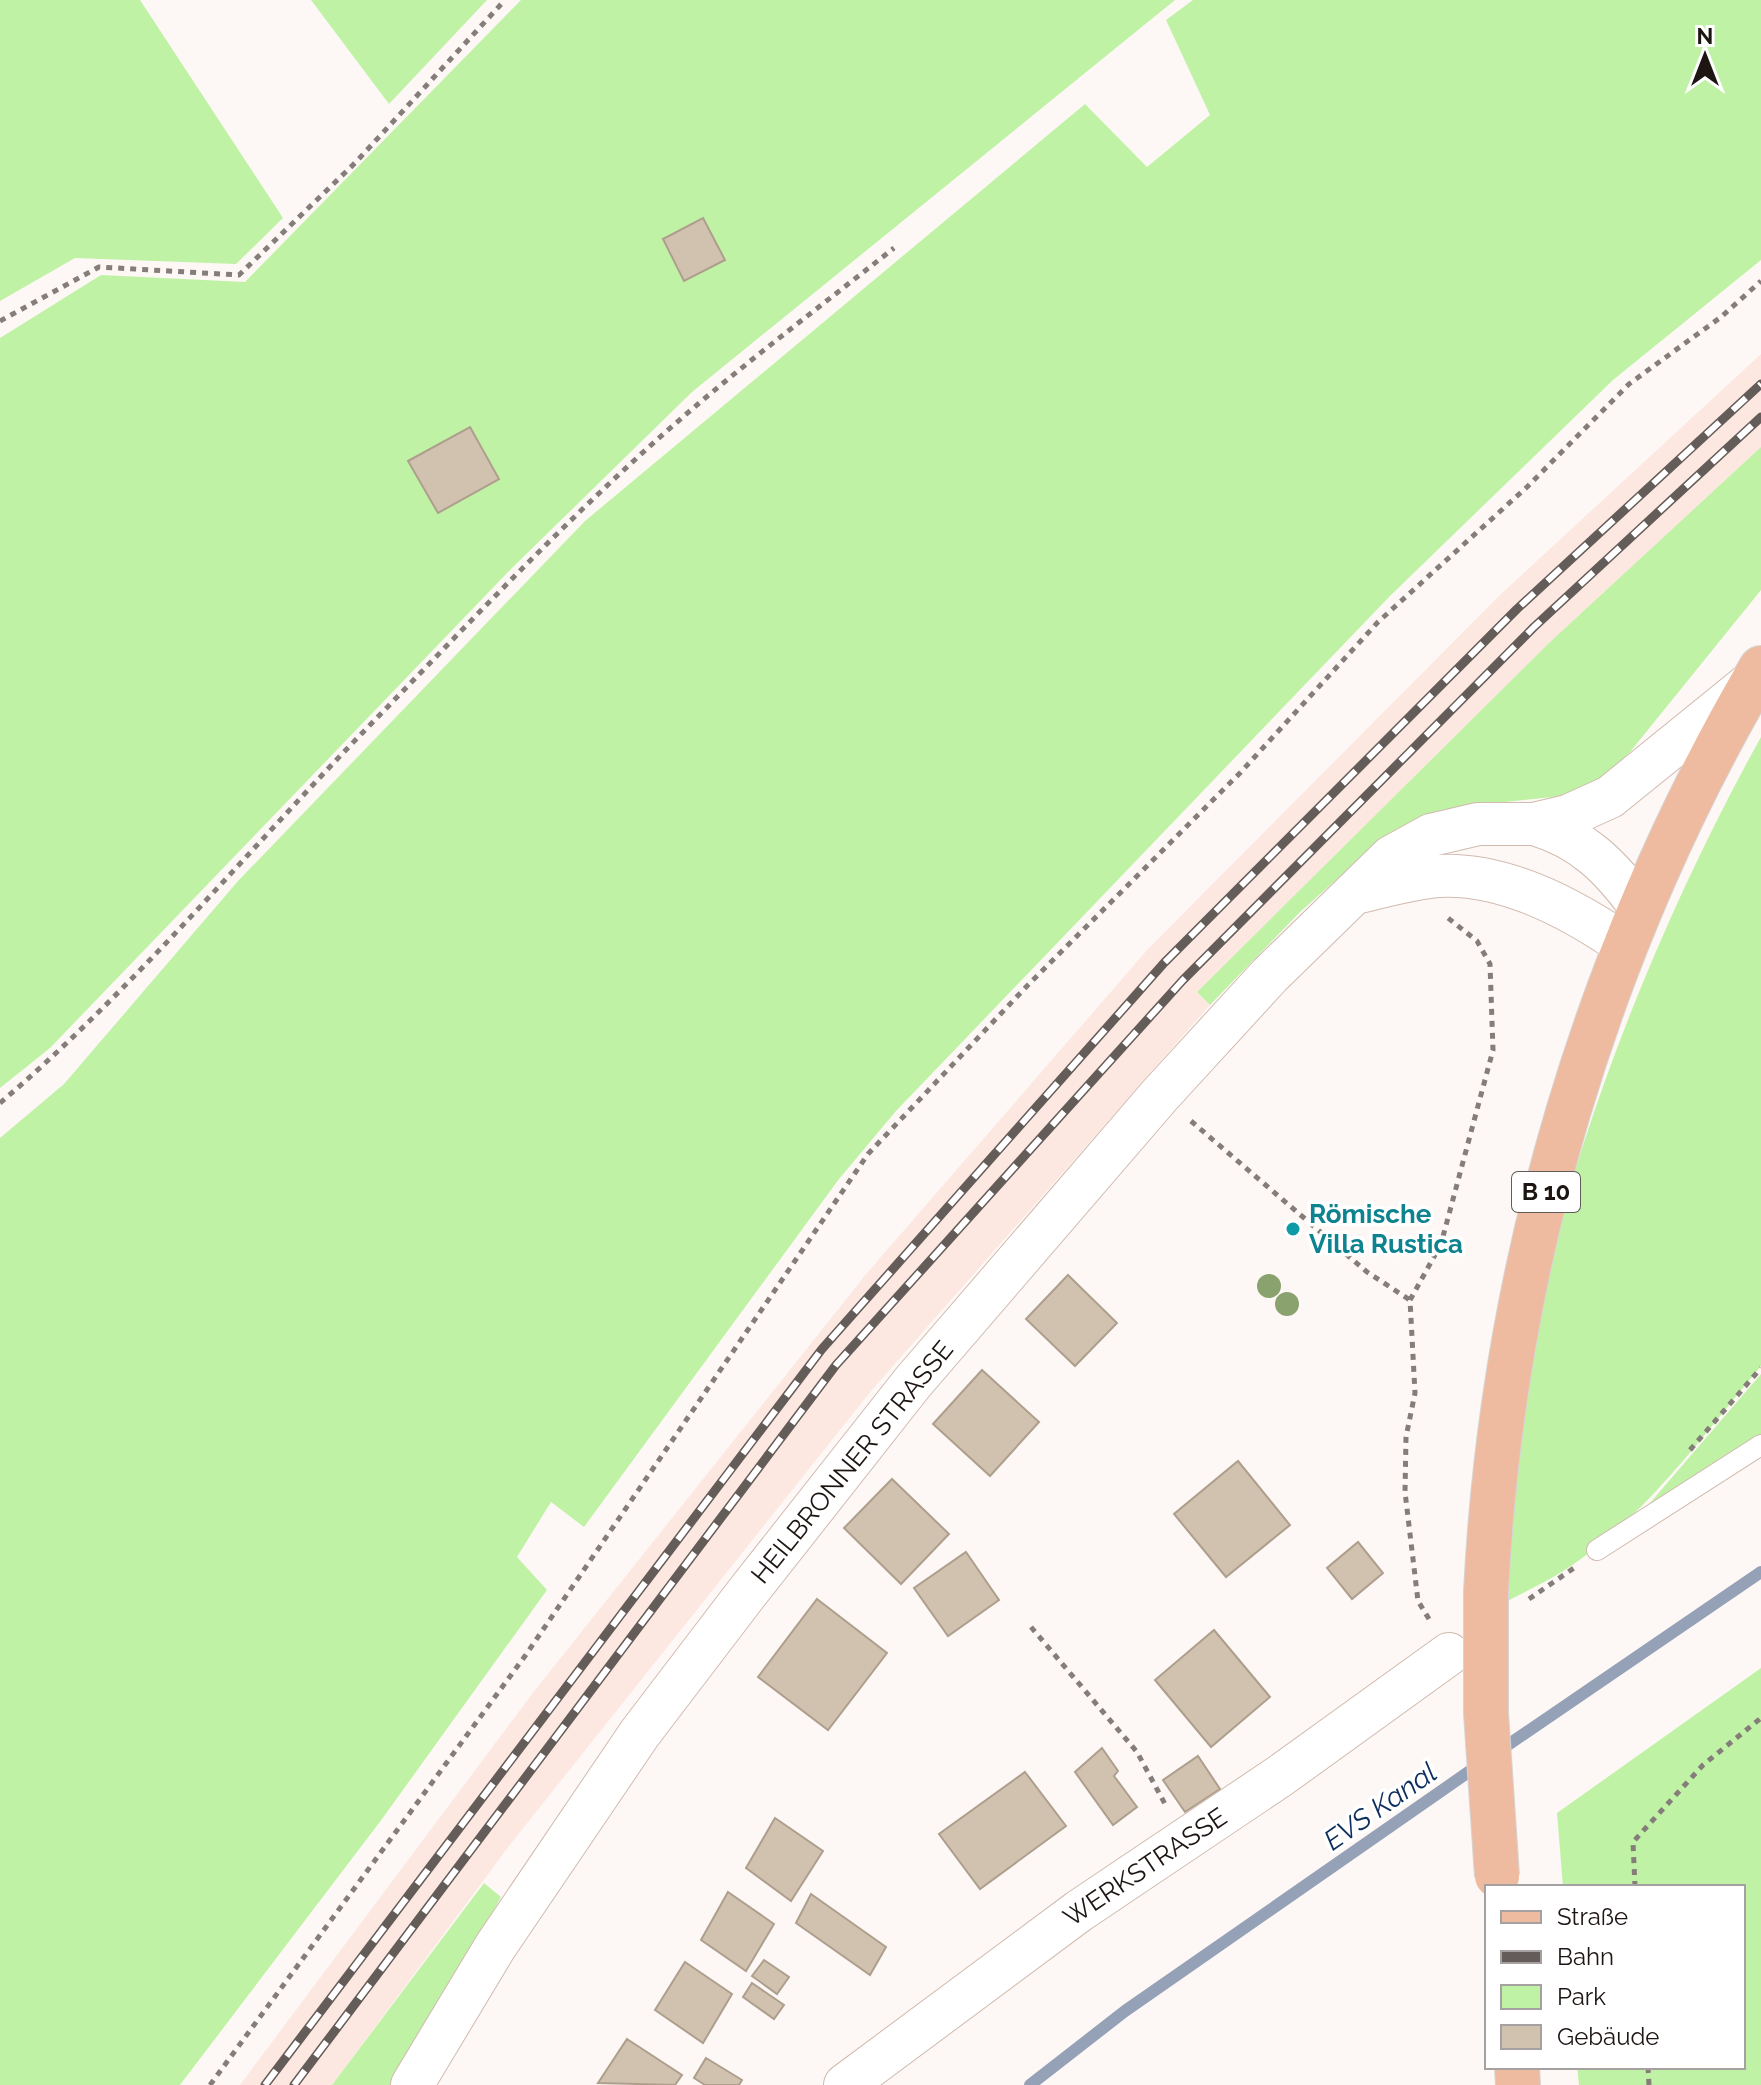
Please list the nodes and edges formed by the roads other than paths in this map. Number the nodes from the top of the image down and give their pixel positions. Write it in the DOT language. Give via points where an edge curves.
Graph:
graph roads {
  1 [pos="1757,674"];
  2 [pos="1534,824"];
  3 [pos="1359,892"];
  4 [pos="1634,927"];
  5 [pos="1761,1445"];
  6 [pos="1597,1550"];
  7 [pos="1449,1654"];
  8 [pos="1497,1882"];
  9 [pos="412,2085"];
  10 [pos="845,2085"];
  1 -- 2 [label="street, HEILBRONNER STRASSE" via="1610,797"];
  1 -- 4 [label="main road, HEILBRONNER STRASSE / B 10" via="1696,788"];
  2 -- 3 [label="street, HEILBRONNER STRASSE" via="1478,824 1431,835 1391,857"];
  2 -- 4 [label="street, HEILBRONNER STRASSE" via="1562,832 1592,850 1614,872"];
  3 -- 4 [label="street, HEILBRONNER STRASSE" via="1441,876 1486,881"];
  3 -- 9 [label="street, HEILBRONNER STRASSE" via="1318,925 1160,1095 913,1382 649,1720 495,1947"];
  4 -- 8 [label="main road, B 10, bridge" via="1573,1092 1537,1226 1508,1368 1486,1592 1486,1713"];
  5 -- 6 [label="lane"];
  7 -- 10 [label="street, WERKSTRASSE" via="1079,1911"];
}
